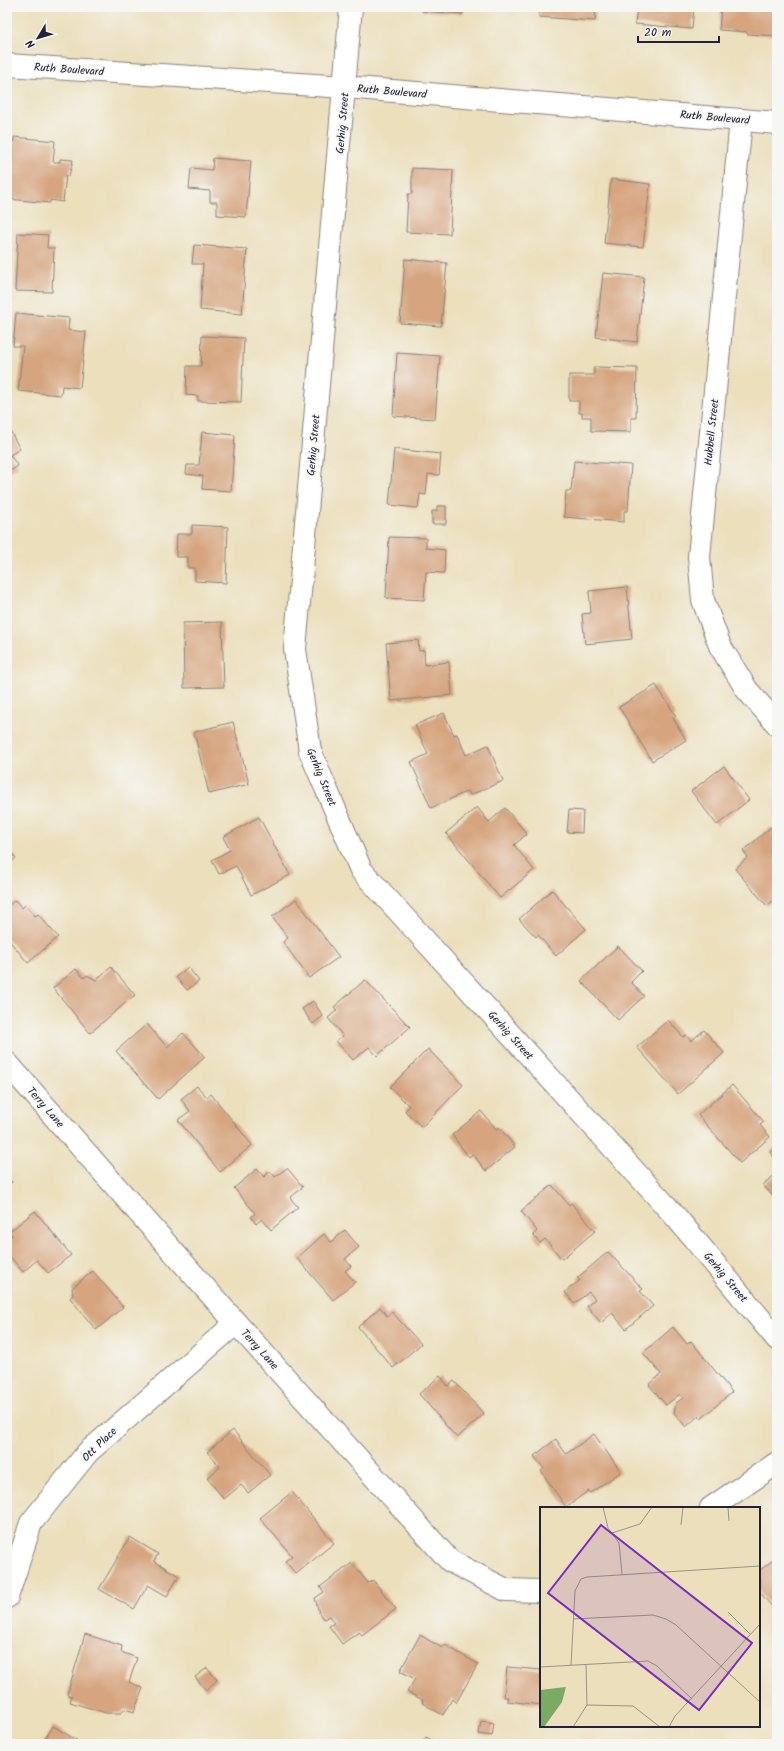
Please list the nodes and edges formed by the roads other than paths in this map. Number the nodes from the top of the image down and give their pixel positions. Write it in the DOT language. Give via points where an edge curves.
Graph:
graph roads {
  1 [pos="351,7"];
  2 [pos="7,65"];
  3 [pos="345,87"];
  4 [pos="741,120"];
  5 [pos="777,122"];
  6 [pos="777,724"];
  7 [pos="7,1063"];
  8 [pos="236,1323"];
  9 [pos="777,1339"];
  10 [pos="777,1463"];
  11 [pos="712,1507"];
  12 [pos="540,1591"];
  13 [pos="7,1597"];
  1 -- 3 [label="street, Gerhig Street"];
  2 -- 3 [label="street, Ruth Boulevard"];
  3 -- 4 [label="street, Ruth Boulevard"];
  3 -- 9 [label="street, Gerhig Street" via="295,649 310,751 362,870 676,1217"];
  4 -- 5 [label="street, Ruth Boulevard"];
  4 -- 6 [label="street, Hubbell Street" via="699,557 703,600 720,646 747,690"];
  7 -- 8 [label="street, Terry Lane"];
  8 -- 12 [label="street, Terry Lane" via="450,1561 506,1590"];
  8 -- 13 [label="street, Ott Place" via="88,1452 31,1523"];
  10 -- 11 [label="street"];
}
